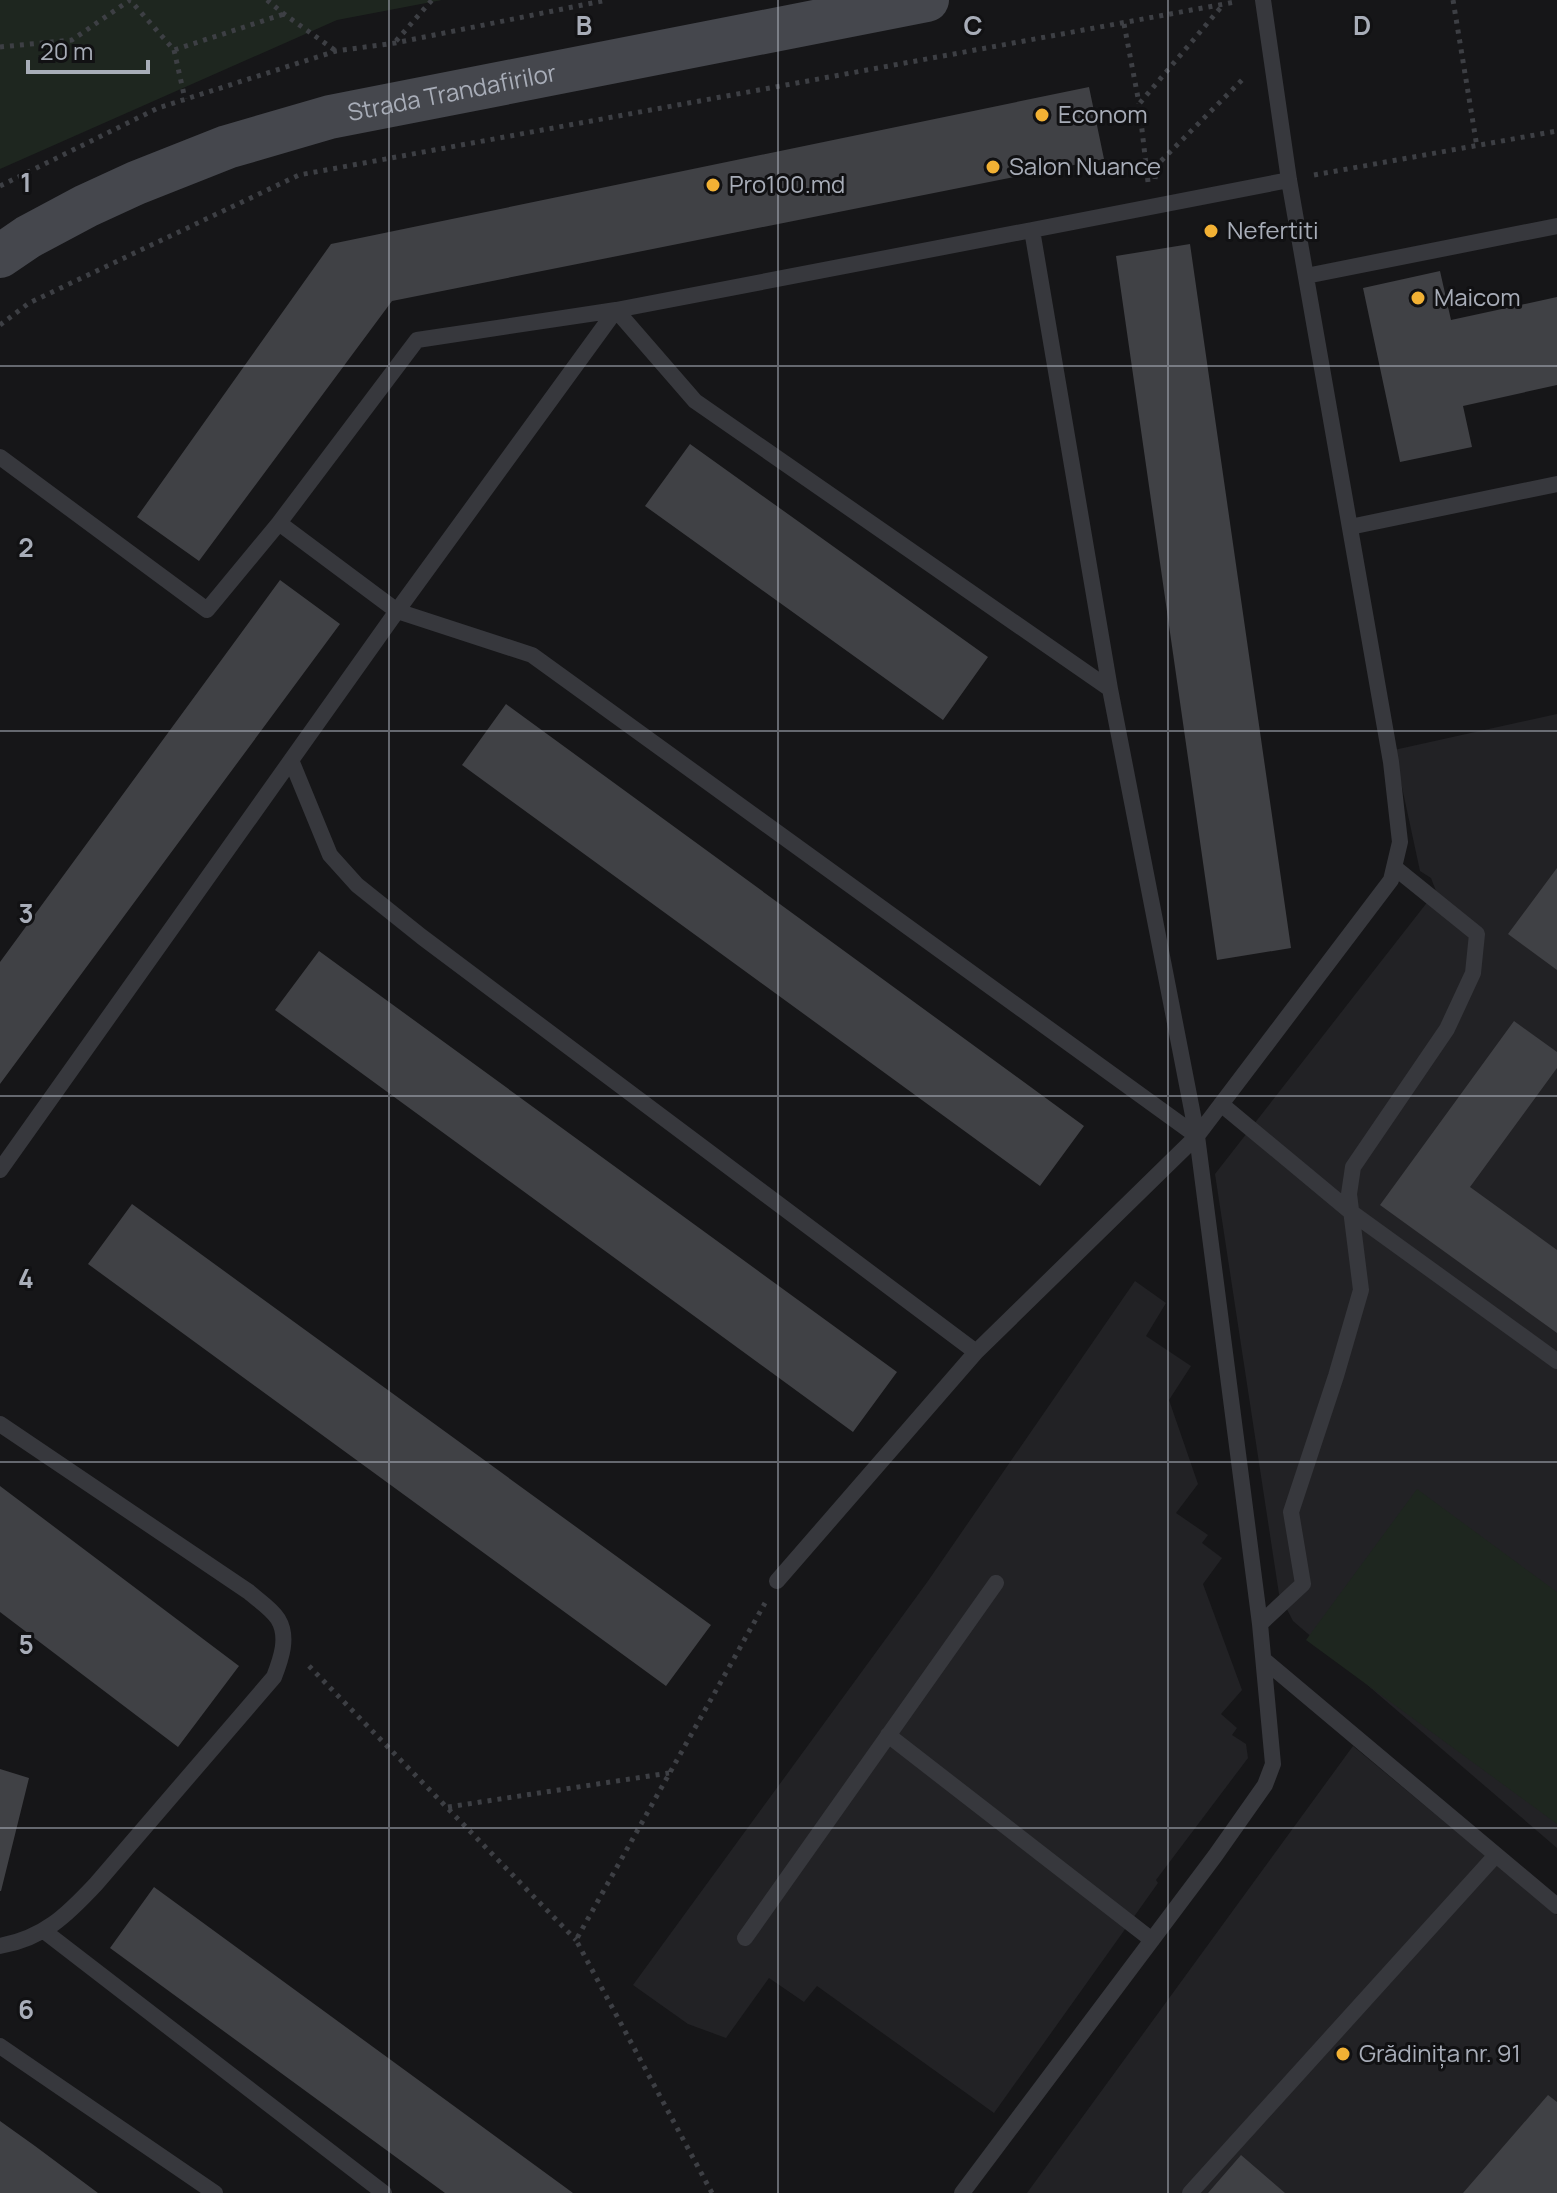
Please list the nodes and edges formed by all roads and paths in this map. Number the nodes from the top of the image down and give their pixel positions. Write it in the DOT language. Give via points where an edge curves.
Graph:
graph roads {
  1 [pos="130,0"];
  2 [pos="267,0"];
  3 [pos="432,0"];
  4 [pos="607,0"];
  5 [pos="927,0"];
  6 [pos="1244,0"];
  7 [pos="1263,0"];
  8 [pos="1453,0"];
  9 [pos="1223,6"];
  10 [pos="284,14"];
  11 [pos="1124,24"];
  12 [pos="395,43"];
  13 [pos="0,47"];
  14 [pos="174,50"];
  15 [pos="336,51"];
  16 [pos="1271,51"];
  17 [pos="185,99"];
  18 [pos="1139,104"];
  19 [pos="1557,131"];
  20 [pos="1477,147"];
  21 [pos="1289,180"];
  22 [pos="0,186"];
  23 [pos="1151,208"];
  24 [pos="1557,226"];
  25 [pos="1032,230"];
  26 [pos="0,256"];
  27 [pos="1306,276"];
  28 [pos="616,310"];
  29 [pos="0,325"];
  30 [pos="0,457"];
  31 [pos="1557,484"];
  32 [pos="279,523"];
  33 [pos="1350,527"];
  34 [pos="397,611"];
  35 [pos="1110,689"];
  36 [pos="291,760"];
  37 [pos="1394,867"];
  38 [pos="1221,1104"];
  39 [pos="1197,1136"];
  40 [pos="0,1170"];
  41 [pos="1351,1212"];
  42 [pos="976,1352"];
  43 [pos="1557,1361"];
  44 [pos="0,1424"];
  45 [pos="777,1581"];
  46 [pos="996,1583"];
  47 [pos="1260,1624"];
  48 [pos="284,1640"];
  49 [pos="1264,1660"];
  50 [pos="888,1735"];
  51 [pos="669,1773"];
  52 [pos="447,1808"];
  53 [pos="1496,1855"];
  54 [pos="1557,1906"];
  55 [pos="44,1931"];
  56 [pos="745,1938"];
  57 [pos="576,1940"];
  58 [pos="1152,1940"];
  59 [pos="0,1946"];
  60 [pos="0,2046"];
  61 [pos="215,2193"];
  62 [pos="384,2193"];
  63 [pos="712,2193"];
  64 [pos="962,2193"];
  65 [pos="1190,2193"];
  1 -- 13 [label="path" via="72,40"];
  1 -- 14 [label="path"];
  2 -- 10 [label="path"];
  3 -- 12 [label="path"];
  4 -- 12 [label="path"];
  5 -- 26 [label="main road, Strada Trandafirilor" via="330,117 227,147 136,183"];
  6 -- 9 [label="path"];
  7 -- 16 [label="lane"];
  8 -- 20 [label="path"];
  9 -- 11 [label="path"];
  9 -- 18 [label="path"];
  10 -- 14 [label="path"];
  10 -- 15 [label="path"];
  11 -- 18 [label="path"];
  11 -- 29 [label="path" via="299,175 29,303"];
  12 -- 15 [label="path"];
  14 -- 17 [label="path"];
  15 -- 17 [label="path"];
  16 -- 21 [label="lane"];
  16 -- 23 [label="path" via="1157,165"];
  17 -- 22 [label="path"];
  18 -- 23 [label="path"];
  19 -- 20 [label="path"];
  20 -- 21 [label="path"];
  21 -- 23 [label="lane"];
  21 -- 27 [label="lane"];
  23 -- 25 [label="lane"];
  24 -- 27 [label="lane"];
  25 -- 28 [label="lane"];
  25 -- 35 [label="lane"];
  27 -- 33 [label="lane"];
  28 -- 32 [label="lane" via="417,340"];
  28 -- 34 [label="lane"];
  28 -- 35 [label="lane" via="695,401"];
  30 -- 32 [label="lane" via="207,610"];
  31 -- 33 [label="lane"];
  32 -- 34 [label="lane"];
  33 -- 37 [label="lane" via="1391,762 1400,842"];
  34 -- 36 [label="lane"];
  34 -- 39 [label="lane" via="532,655"];
  35 -- 39 [label="lane"];
  36 -- 40 [label="lane"];
  36 -- 42 [label="lane" via="330,855 357,885"];
  37 -- 38 [label="lane" via="1391,880"];
  37 -- 41 [label="lane" via="1477,934 1473,973 1447,1029 1353,1167"];
  38 -- 39 [label="lane"];
  38 -- 41 [label="lane"];
  39 -- 42 [label="lane"];
  39 -- 47 [label="lane"];
  41 -- 43 [label="lane"];
  41 -- 47 [label="lane" via="1361,1290 1291,1512 1303,1584"];
  42 -- 45 [label="lane"];
  44 -- 48 [label="lane" via="249,1592 279,1619"];
  45 -- 51 [label="path"];
  46 -- 50 [label="lane"];
  47 -- 49 [label="lane"];
  48 -- 52 [label="path"];
  48 -- 55 [label="lane" via="274,1677 96,1884"];
  49 -- 53 [label="lane"];
  49 -- 58 [label="lane" via="1273,1764 1265,1785"];
  50 -- 56 [label="lane"];
  50 -- 58 [label="lane"];
  51 -- 52 [label="path"];
  51 -- 57 [label="path"];
  52 -- 57 [label="path"];
  53 -- 54 [label="lane"];
  53 -- 65 [label="lane"];
  55 -- 59 [label="lane"];
  55 -- 62 [label="lane"];
  57 -- 63 [label="path"];
  58 -- 64 [label="lane"];
  60 -- 61 [label="lane"];
}
